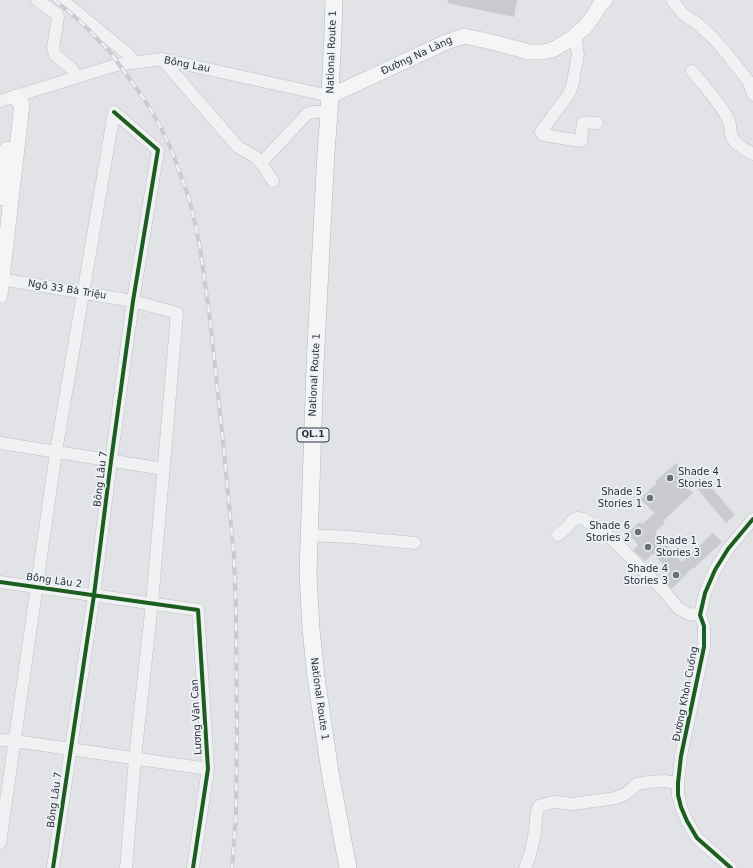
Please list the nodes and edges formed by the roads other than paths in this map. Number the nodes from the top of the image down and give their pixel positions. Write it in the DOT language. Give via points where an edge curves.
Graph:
graph roads {
  1 [pos="37,0"];
  2 [pos="62,0"];
  3 [pos="334,0"];
  4 [pos="672,0"];
  5 [pos="601,1"];
  6 [pos="575,36"];
  7 [pos="162,59"];
  8 [pos="133,63"];
  9 [pos="692,71"];
  10 [pos="75,78"];
  11 [pos="753,95"];
  12 [pos="330,96"];
  13 [pos="17,98"];
  14 [pos="0,101"];
  15 [pos="329,114"];
  16 [pos="597,123"];
  17 [pos="753,154"];
  18 [pos="261,163"];
  19 [pos="273,181"];
  20 [pos="0,198"];
  21 [pos="1,279"];
  22 [pos="83,293"];
  23 [pos="0,296"];
  24 [pos="133,301"];
  25 [pos="0,443"];
  26 [pos="56,452"];
  27 [pos="111,461"];
  28 [pos="164,469"];
  29 [pos="753,519"];
  30 [pos="309,535"];
  31 [pos="558,535"];
  32 [pos="415,543"];
  33 [pos="0,582"];
  34 [pos="37,587"];
  35 [pos="94,595"];
  36 [pos="152,603"];
  37 [pos="700,615"];
  38 [pos="0,740"];
  39 [pos="15,741"];
  40 [pos="71,749"];
  41 [pos="136,758"];
  42 [pos="208,769"];
  43 [pos="678,784"];
  44 [pos="0,843"];
  45 [pos="53,868"];
  46 [pos="126,868"];
  47 [pos="193,868"];
  48 [pos="348,868"];
  49 [pos="525,868"];
  50 [pos="731,868"];
  1 -- 10 [label="street" via="57,14 54,52 73,70"];
  2 -- 8 [label="street" via="130,56"];
  3 -- 12 [label="highway, National Route 1 / QL.1"];
  4 -- 11 [label="street" via="682,14 698,24 724,50 749,82"];
  5 -- 6 [label="main road, Đường Na Làng" via="594,15"];
  6 -- 12 [label="main road, Đường Na Làng" via="552,50 542,52 530,52 464,36"];
  6 -- 16 [label="street" via="578,54 572,87 541,132 543,135 581,141 583,123"];
  7 -- 8 [label="street, Bông Lau"];
  7 -- 12 [label="street, Bông Lau"];
  7 -- 18 [label="street" via="238,147"];
  8 -- 10 [label="street, Bông Lau" via="116,64"];
  9 -- 17 [label="street" via="722,109 735,142"];
  10 -- 13 [label="street, Bông Lau"];
  12 -- 15 [label="highway, National Route 1 / QL.1"];
  13 -- 14 [label="street, Bông Lau"];
  13 -- 20 [label="main road" via="13,105"];
  13 -- 21 [label="main road" via="22,104"];
  15 -- 18 [label="street" via="316,111 307,114"];
  15 -- 30 [label="highway, National Route 1 / QL.1" via="315,365"];
  18 -- 19 [label="street"];
  21 -- 22 [label="street, Ngõ 33 Bà Triệu"];
  21 -- 23 [label="main road"];
  22 -- 24 [label="street, Ngõ 33 Bà Triệu"];
  22 -- 24 [label="street, Bông Lâu 7" via="114,112 158,150"];
  22 -- 26 [label="street"];
  24 -- 27 [label="street, Bông Lâu 7"];
  24 -- 28 [label="street, Ngõ 33 Bà Triệu" via="177,313"];
  25 -- 26 [label="street"];
  26 -- 27 [label="street"];
  26 -- 34 [label="street"];
  27 -- 28 [label="street"];
  27 -- 35 [label="street, Bông Lâu 7"];
  28 -- 36 [label="street"];
  29 -- 37 [label="street, Đường Khòn Cuổng" via="719,564 705,593"];
  30 -- 32 [label="street"];
  30 -- 48 [label="highway, National Route 1 / QL.1" via="310,629 330,772"];
  31 -- 37 [label="street" via="572,520 584,519 612,539 679,609 689,614"];
  33 -- 34 [label="street, Bông Lâu 2"];
  34 -- 35 [label="street, Bông Lâu 2"];
  34 -- 39 [label="street"];
  35 -- 36 [label="street, Bông Lâu 2"];
  35 -- 40 [label="street, Bông Lâu 7"];
  36 -- 41 [label="street"];
  36 -- 42 [label="street, Lương Văn Can" via="198,610"];
  37 -- 43 [label="street, Đường Khòn Cuổng" via="704,626 704,647 681,756"];
  38 -- 39 [label="street"];
  39 -- 40 [label="street"];
  39 -- 44 [label="street"];
  40 -- 41 [label="street"];
  40 -- 45 [label="street, Bông Lâu 7"];
  41 -- 42 [label="street"];
  41 -- 46 [label="street"];
  42 -- 47 [label="street, Lương Văn Can"];
  43 -- 49 [label="street" via="664,781 649,782 637,784 616,798 572,804 556,802 539,806 533,844"];
  43 -- 50 [label="street, Đường Khòn Cuổng" via="681,807 697,838"];
}
